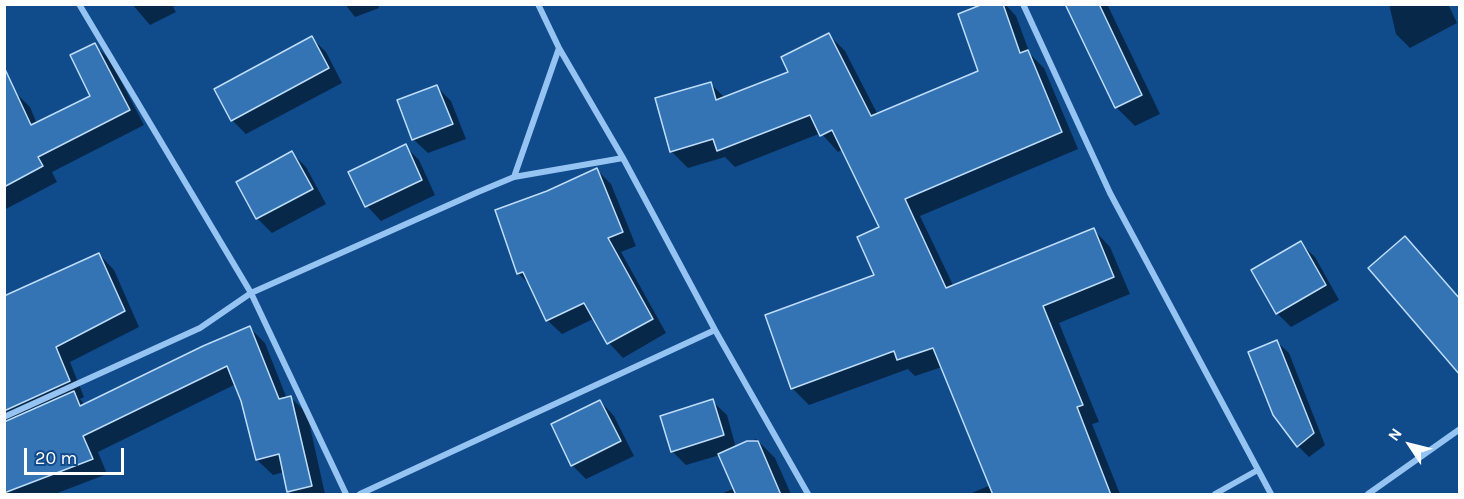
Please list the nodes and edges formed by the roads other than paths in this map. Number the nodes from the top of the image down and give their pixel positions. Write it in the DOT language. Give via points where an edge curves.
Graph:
graph roads {
  1 [pos="79,4"];
  2 [pos="538,4"];
  3 [pos="1023,4"];
  4 [pos="559,48"];
  5 [pos="623,158"];
  6 [pos="514,177"];
  7 [pos="251,293"];
  8 [pos="715,330"];
  9 [pos="4,417"];
  10 [pos="1460,429"];
  11 [pos="1256,471"];
  12 [pos="346,495"];
  13 [pos="360,495"];
  14 [pos="808,495"];
  15 [pos="1215,495"];
  16 [pos="1271,495"];
  17 [pos="1368,495"];
  1 -- 7 [label="street"];
  2 -- 4 [label="street"];
  3 -- 11 [label="street" via="1110,193"];
  4 -- 5 [label="street"];
  4 -- 6 [label="street"];
  5 -- 6 [label="street"];
  5 -- 8 [label="street"];
  6 -- 7 [label="street"];
  7 -- 9 [label="street" via="200,328"];
  7 -- 12 [label="street"];
  8 -- 13 [label="street"];
  8 -- 14 [label="street"];
  10 -- 17 [label="street"];
  11 -- 15 [label="street"];
  11 -- 16 [label="street"];
}
